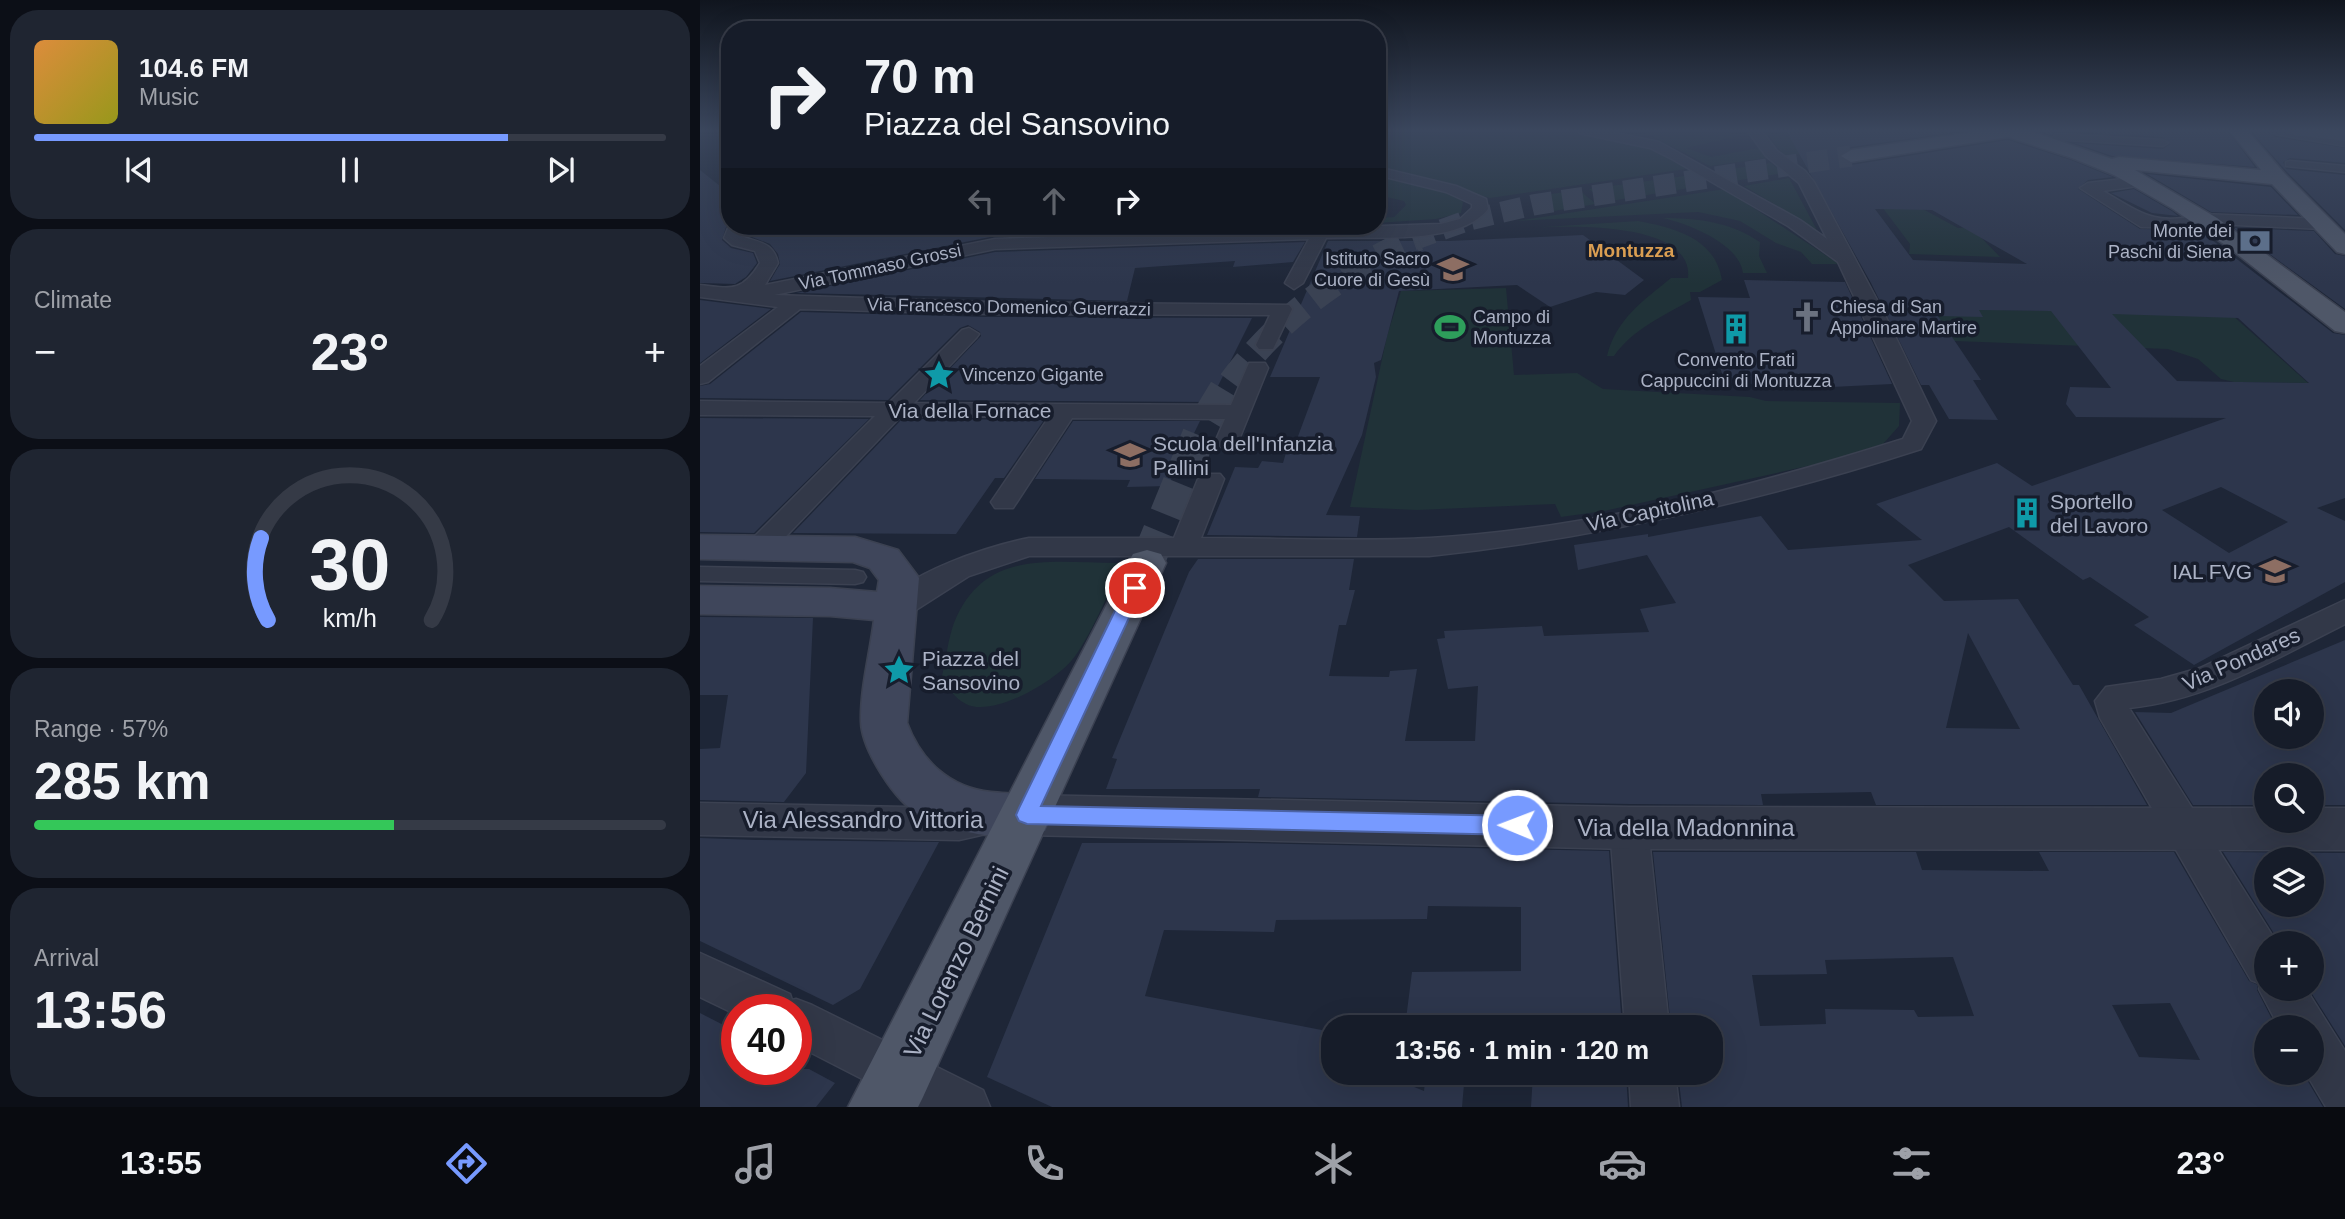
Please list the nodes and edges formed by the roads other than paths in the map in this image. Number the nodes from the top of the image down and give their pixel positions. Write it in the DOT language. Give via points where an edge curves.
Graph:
graph roads {
  1 [pos="1421,182"];
  2 [pos="1724,182"];
  3 [pos="1806,182"];
  4 [pos="2104,182"];
  5 [pos="2147,182"];
  6 [pos="2292,182"];
  7 [pos="2206,221"];
  8 [pos="2322,224"];
  9 [pos="1386,228"];
  10 [pos="732,235"];
  11 [pos="1240,235"];
  12 [pos="1319,235"];
  13 [pos="2345,247"];
  14 [pos="1846,260"];
  15 [pos="1294,283"];
  16 [pos="700,291"];
  17 [pos="738,294"];
  18 [pos="795,303"];
  19 [pos="2345,325"];
  20 [pos="968,334"];
  21 [pos="1266,345"];
  22 [pos="1257,368"];
  23 [pos="700,377"];
  24 [pos="700,408"];
  25 [pos="894,410"];
  26 [pos="1065,411"];
  27 [pos="1239,412"];
  28 [pos="1227,442"];
  29 [pos="1211,479"];
  30 [pos="1004,502"];
  31 [pos="700,547"];
  32 [pos="759,548"];
  33 [pos="1165,555"];
  34 [pos="855,577"];
  35 [pos="708,591"];
  36 [pos="897,608"];
  37 [pos="2345,611"];
  38 [pos="1027,815"];
  39 [pos="700,820"];
  40 [pos="2182,827"];
  41 [pos="1629,828"];
  42 [pos="2345,829"];
  43 [pos="2254,945"];
  44 [pos="700,974"];
  45 [pos="741,994"];
  46 [pos="1646,1015"];
  47 [pos="812,1033"];
  48 [pos="2324,1059"];
  49 [pos="1653,1085"];
  50 [pos="891,1091"];
  51 [pos="2345,1094"];
  52 [pos="966,1107"];
  53 [pos="1655,1107"];
  1 -- 9 [label="street, Via Tommaso Grossi" via="1480,202 1478,214 1442,229"];
  2 -- 14 [label="street, Via Capitolina"];
  3 -- 14 [label="street"];
  4 -- 7 [label="street" via="2088,188 2147,224"];
  5 -- 7 [label="main road"];
  6 -- 8 [label="main road"];
  7 -- 8 [label="street"];
  7 -- 19 [label="main road"];
  8 -- 13 [label="main road"];
  10 -- 17 [label="street" via="766,249 769,263 757,283"];
  11 -- 17 [label="street, Via Tommaso Grossi" via="995,244"];
  12 -- 15 [label="street"];
  14 -- 33 [label="street, Via Capitolina" via="1919,407 1924,421 1912,444 1644,514 1476,543"];
  16 -- 17 [label="street"];
  17 -- 18 [label="street, Via Francesco Domenico Guerrazzi"];
  18 -- 21 [label="street, Via Francesco Domenico Guerrazzi" via="987,309 1282,309"];
  18 -- 23 [label="street"];
  20 -- 25 [label="street"];
  22 -- 27 [label="street"];
  24 -- 25 [label="street, Via della Fornace"];
  25 -- 26 [label="street, Via della Fornace"];
  25 -- 32 [label="street"];
  26 -- 27 [label="street, Via della Fornace"];
  26 -- 30 [label="street"];
  27 -- 28 [label="street"];
  29 -- 33 [label="street"];
  31 -- 32 [label="main road"];
  32 -- 36 [label="main road" via="872,553 884,559 899,578"];
  33 -- 36 [label="street, Via Capitolina" via="1029,547 1002,552 965,563"];
  33 -- 38 [label="main road"];
  34 -- 35 [label="street"];
  35 -- 36 [label="main road"];
  36 -- 38 [label="main road" via="884,723 893,751 908,773 936,799 989,814"];
  37 -- 40 [label="street, Via Pondares" via="2210,677 2112,701 2112,709"];
  38 -- 39 [label="street, Via Alessandro Vittoria" via="959,824"];
  38 -- 41 [label="street, Via della Madonnina"];
  38 -- 50 [label="main road, Via Lorenzo Bernini"];
  40 -- 41 [label="street, Via della Madonnina"];
  40 -- 42 [label="street, Via della Madonnina"];
  40 -- 43 [label="street"];
  41 -- 46 [label="street"];
  44 -- 45 [label="street"];
  47 -- 50 [label="street"];
  48 -- 51 [label="street"];
  49 -- 53 [label="street"];
  50 -- 52 [label="street"];
}
